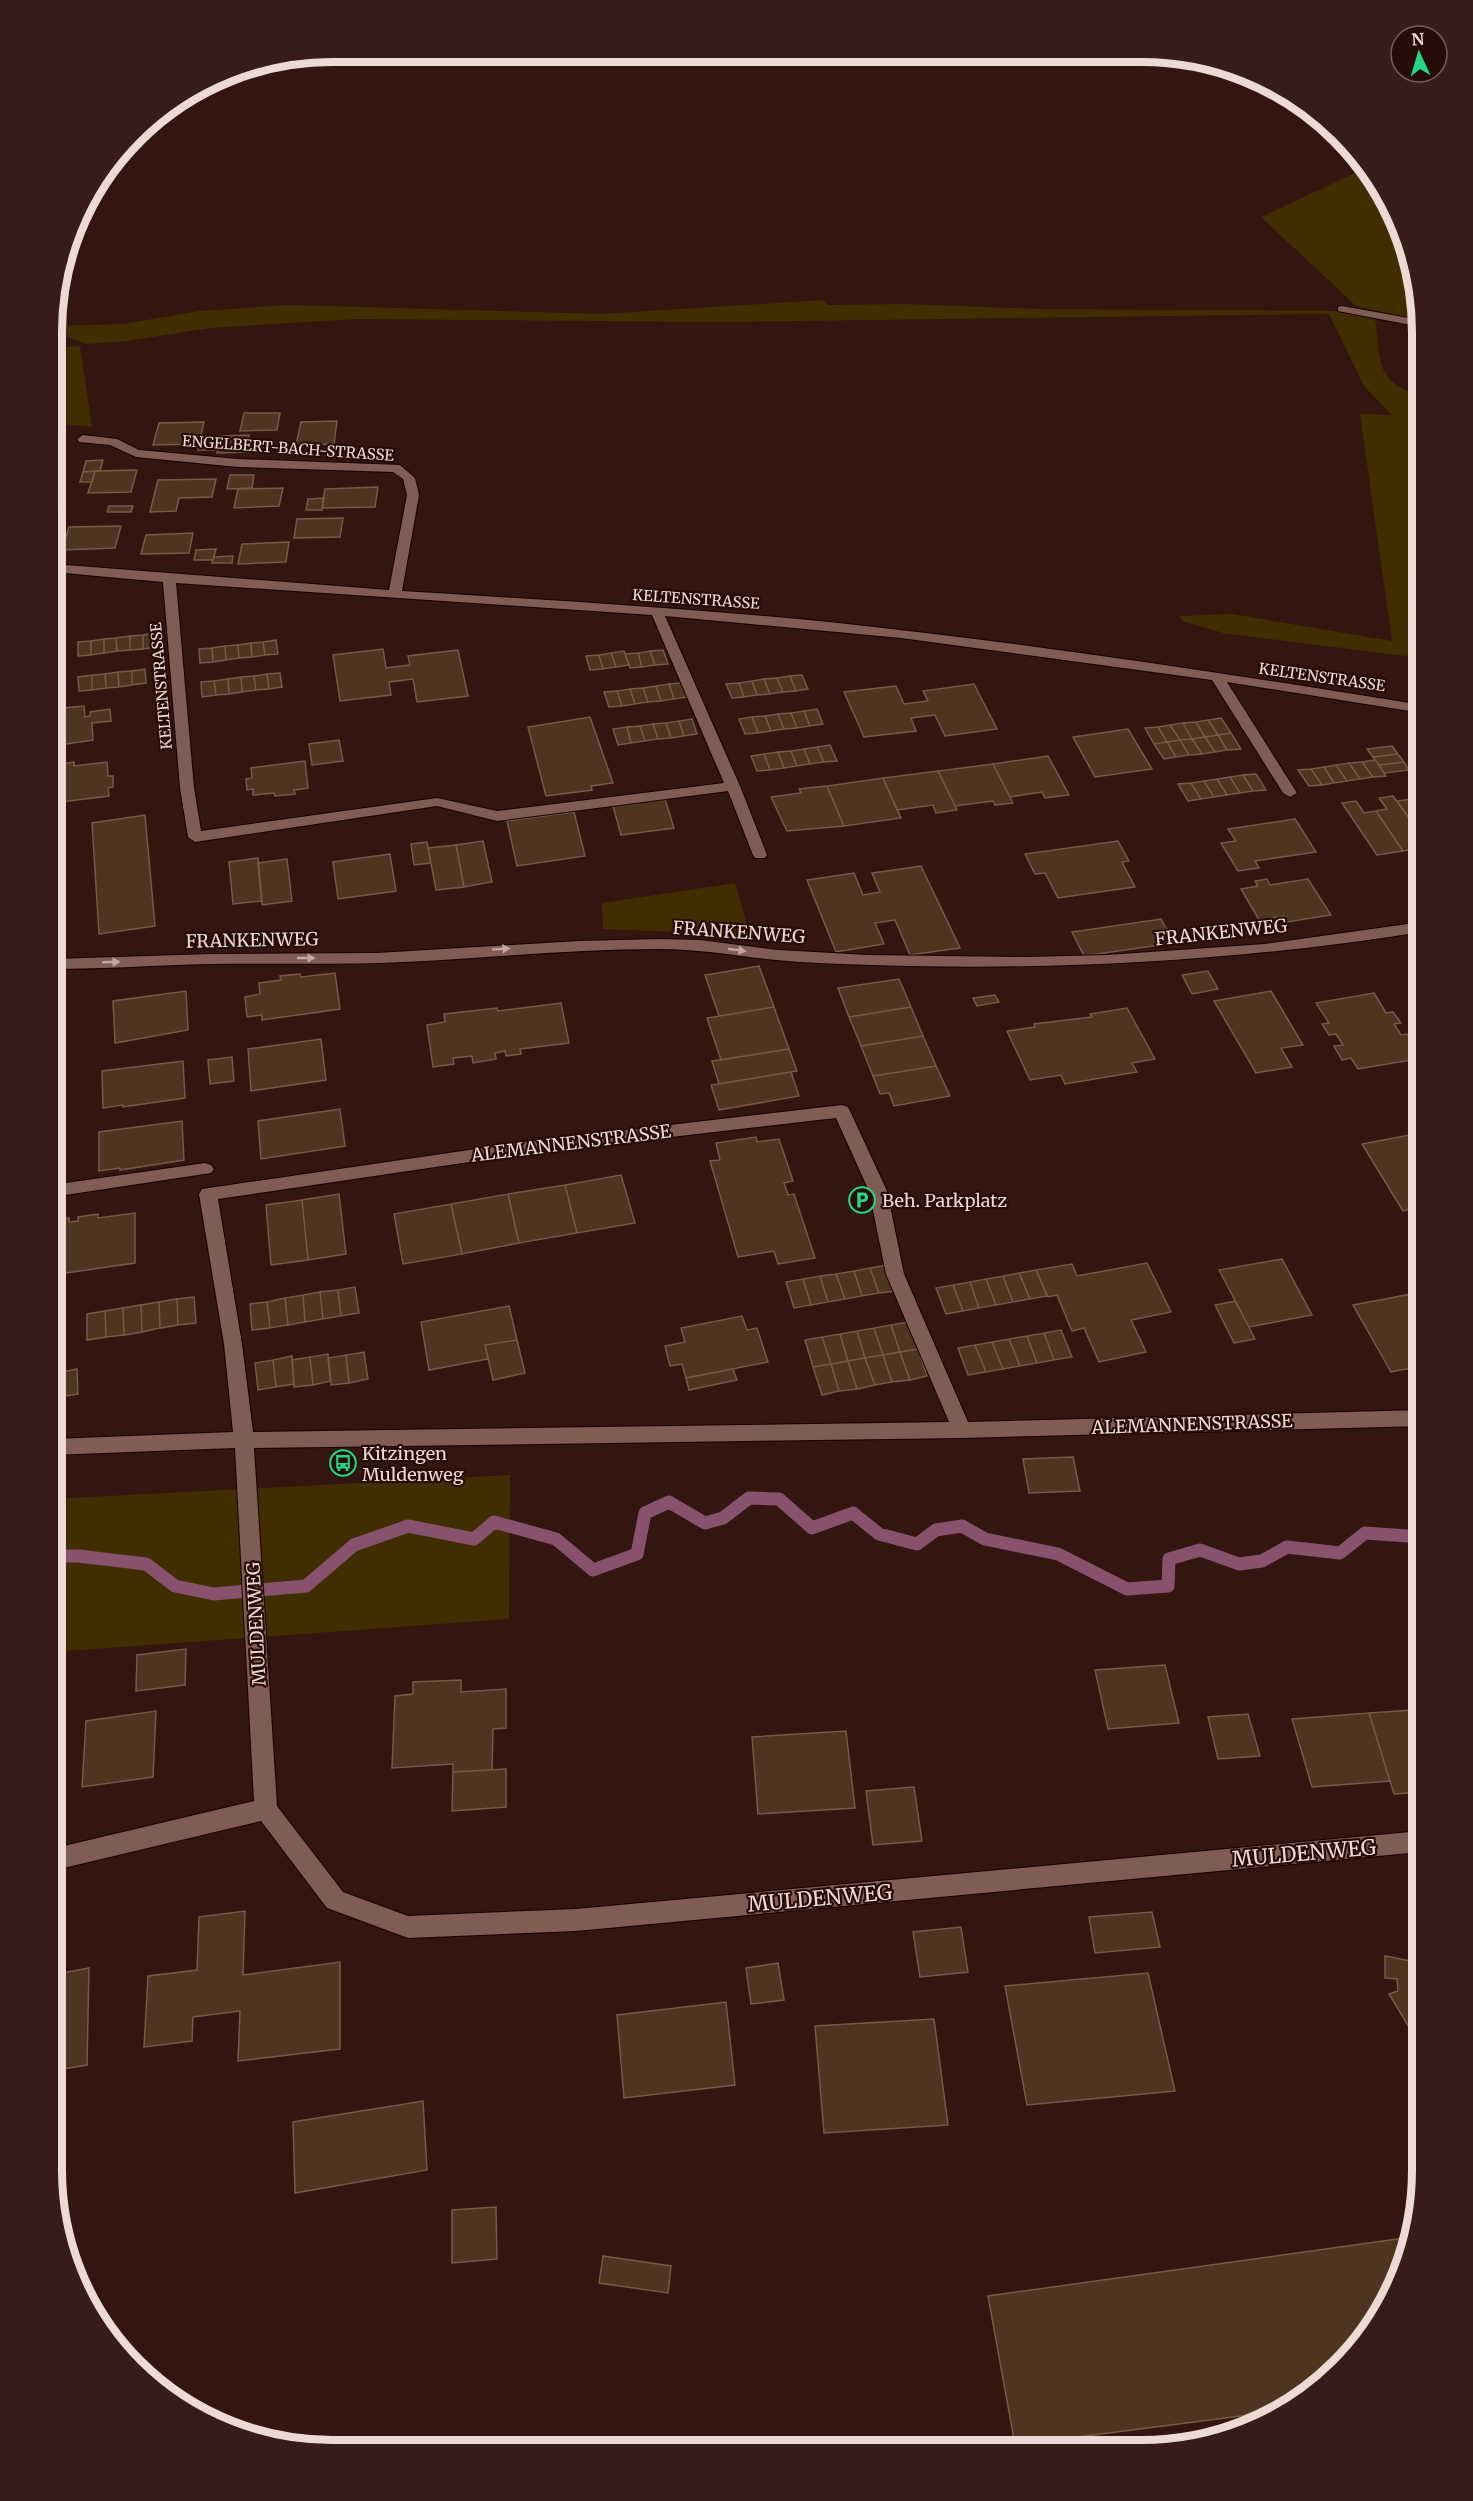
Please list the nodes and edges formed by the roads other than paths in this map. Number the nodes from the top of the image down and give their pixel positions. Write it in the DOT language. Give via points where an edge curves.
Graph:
graph roads {
  1 [pos="1342,309"];
  2 [pos="1411,322"];
  3 [pos="83,439"];
  4 [pos="62,569"];
  5 [pos="169,580"];
  6 [pos="394,595"];
  7 [pos="657,612"];
  8 [pos="1218,679"];
  9 [pos="1412,708"];
  10 [pos="733,786"];
  11 [pos="1290,793"];
  12 [pos="760,855"];
  13 [pos="1412,929"];
  14 [pos="62,964"];
  15 [pos="205,1169"];
  16 [pos="62,1190"];
  17 [pos="1412,1418"];
  18 [pos="962,1430"];
  19 [pos="243,1440"];
  20 [pos="62,1447"];
  21 [pos="266,1809"];
  22 [pos="1412,1843"];
  23 [pos="62,1857"];
  1 -- 2 [label="street"];
  3 -- 6 [label="street, ENGELBERT-BACH-STRASSE" via="113,441 136,453 238,463 396,468 409,478 413,495"];
  4 -- 5 [label="street, KELTENSTRASSE"];
  5 -- 6 [label="street, KELTENSTRASSE"];
  5 -- 10 [label="street, KELTENSTRASSE" via="187,788 195,837 437,802 497,816"];
  6 -- 7 [label="street, KELTENSTRASSE"];
  7 -- 8 [label="street, KELTENSTRASSE" via="968,643"];
  7 -- 10 [label="street"];
  8 -- 9 [label="street, KELTENSTRASSE"];
  8 -- 11 [label="street"];
  10 -- 12 [label="street"];
  14 -- 13 [label="street, FRANKENWEG, one-way" via="378,958 528,948 701,945 787,956 952,962 1133,960"];
  15 -- 16 [label="street"];
  17 -- 18 [label="street, ALEMANNENSTRASSE"];
  18 -- 19 [label="street, ALEMANNENSTRASSE"];
  18 -- 19 [label="street, ALEMANNENSTRASSE" via="895,1274 878,1191 842,1111 353,1171 207,1194 233,1344"];
  19 -- 20 [label="street, ALEMANNENSTRASSE"];
  19 -- 21 [label="street, MULDENWEG"];
  21 -- 22 [label="street, MULDENWEG" via="335,1900 408,1927 576,1920"];
  21 -- 23 [label="street"];
}
